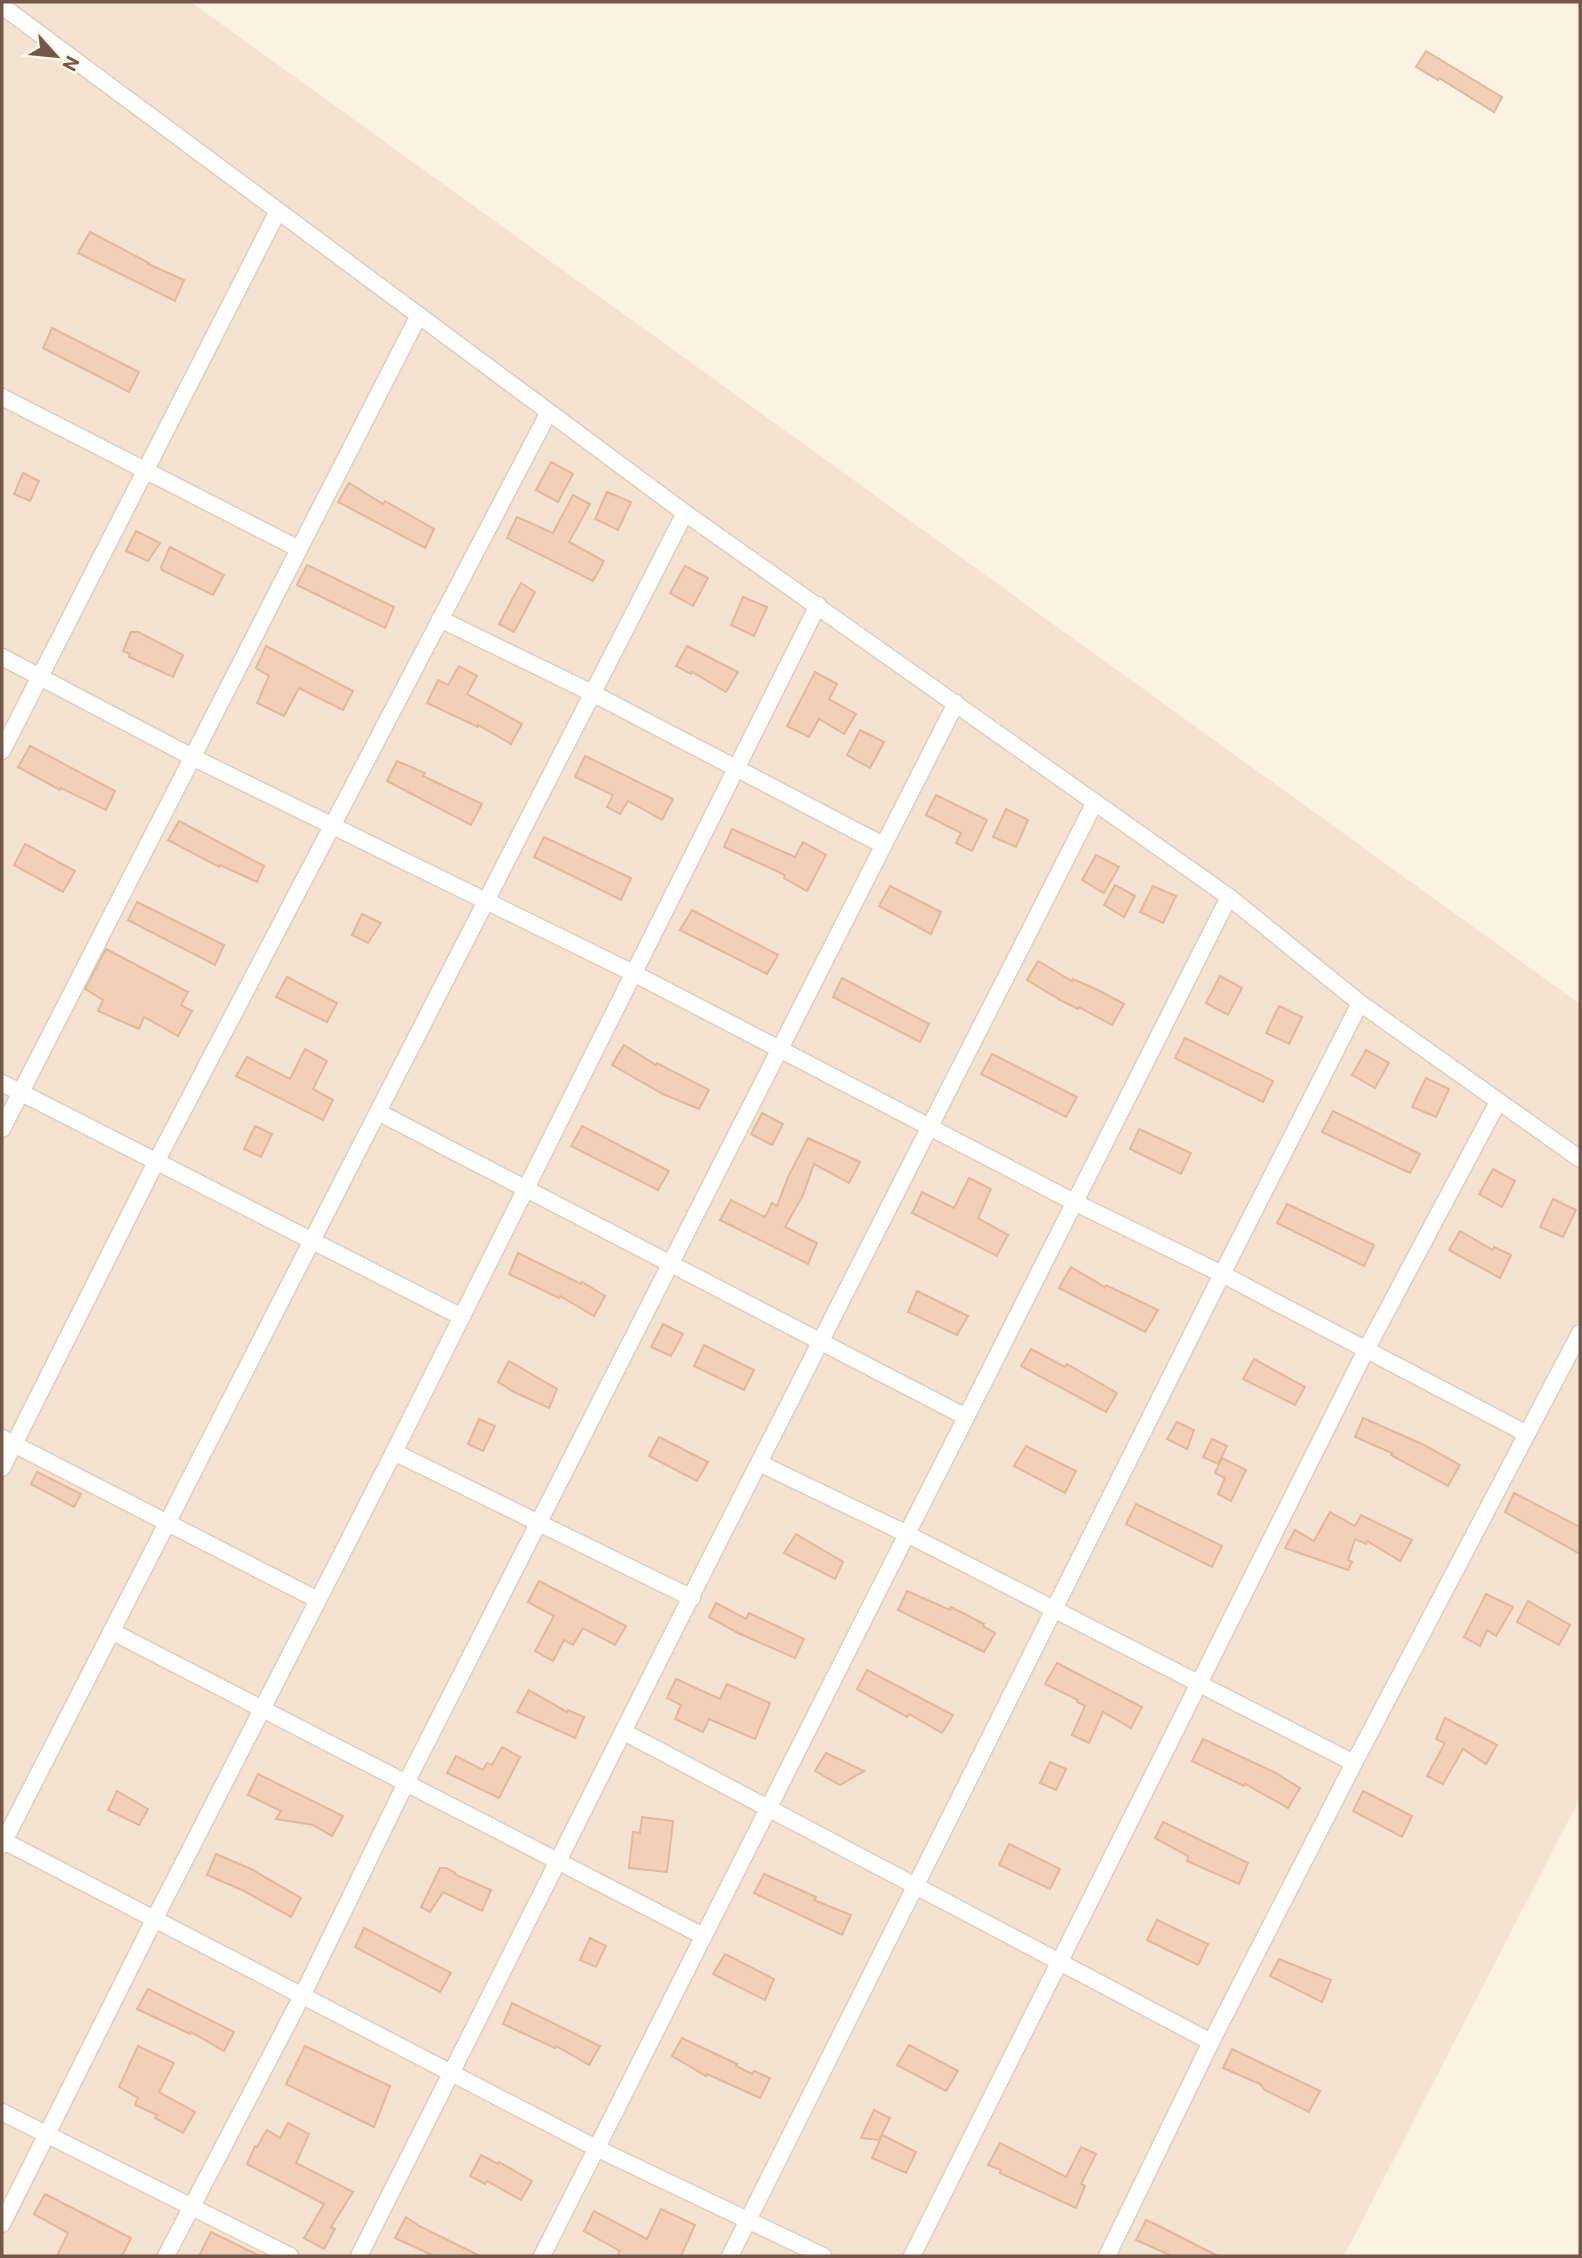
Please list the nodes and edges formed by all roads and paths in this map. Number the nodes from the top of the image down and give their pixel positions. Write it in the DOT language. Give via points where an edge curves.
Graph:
graph roads {
  1 [pos="2,6"];
  2 [pos="278,211"];
  3 [pos="419,315"];
  4 [pos="2,397"];
  5 [pos="549,412"];
  6 [pos="146,470"];
  7 [pos="685,513"];
  8 [pos="299,549"];
  9 [pos="818,605"];
  10 [pos="440,619"];
  11 [pos="2,657"];
  12 [pos="40,677"];
  13 [pos="592,693"];
  14 [pos="956,703"];
  15 [pos="2,751"];
  16 [pos="192,757"];
  17 [pos="736,768"];
  18 [pos="1096,802"];
  19 [pos="334,826"];
  20 [pos="883,845"];
  21 [pos="1229,897"];
  22 [pos="486,900"];
  23 [pos="633,973"];
  24 [pos="1360,1003"];
  25 [pos="780,1048"];
  26 [pos="2,1083"];
  27 [pos="20,1092"];
  28 [pos="1498,1102"];
  29 [pos="378,1112"];
  30 [pos="928,1126"];
  31 [pos="2,1129"];
  32 [pos="1580,1159"];
  33 [pos="156,1161"];
  34 [pos="526,1189"];
  35 [pos="1074,1202"];
  36 [pos="312,1242"];
  37 [pos="670,1264"];
  38 [pos="1222,1274"];
  39 [pos="462,1317"];
  40 [pos="1580,1334"];
  41 [pos="821,1342"];
  42 [pos="1366,1350"];
  43 [pos="966,1417"];
  44 [pos="1527,1434"];
  45 [pos="8,1442"];
  46 [pos="394,1452"];
  47 [pos="759,1463"];
  48 [pos="2,1468"];
  49 [pos="539,1522"];
  50 [pos="168,1524"];
  51 [pos="907,1534"];
  52 [pos="692,1598"];
  53 [pos="318,1600"];
  54 [pos="1055,1609"];
  55 [pos="113,1632"];
  56 [pos="1199,1685"];
  57 [pos="263,1709"];
  58 [pos="624,1732"];
  59 [pos="1353,1763"];
  60 [pos="406,1783"];
  61 [pos="768,1808"];
  62 [pos="2,1842"];
  63 [pos="559,1862"];
  64 [pos="916,1887"];
  65 [pos="155,1918"];
  66 [pos="704,1936"];
  67 [pos="1059,1962"];
  68 [pos="302,1996"];
  69 [pos="1211,2042"];
  70 [pos="452,2073"];
  71 [pos="2,2112"];
  72 [pos="48,2134"];
  73 [pos="596,2148"];
  74 [pos="191,2207"];
  75 [pos="748,2221"];
  76 [pos="2,2224"];
  77 [pos="166,2256"];
  78 [pos="290,2256"];
  79 [pos="359,2256"];
  80 [pos="542,2256"];
  81 [pos="730,2256"];
  82 [pos="822,2256"];
  83 [pos="912,2256"];
  84 [pos="1107,2256"];
  1 -- 2 [label="street"];
  2 -- 3 [label="street"];
  2 -- 6 [label="street"];
  3 -- 5 [label="street"];
  3 -- 8 [label="street"];
  4 -- 6 [label="street"];
  5 -- 7 [label="street"];
  5 -- 10 [label="street"];
  6 -- 8 [label="street"];
  6 -- 12 [label="street"];
  7 -- 9 [label="street"];
  7 -- 13 [label="street"];
  8 -- 16 [label="street"];
  9 -- 14 [label="street"];
  9 -- 17 [label="street"];
  10 -- 13 [label="street"];
  10 -- 19 [label="street"];
  11 -- 12 [label="street"];
  12 -- 15 [label="street"];
  12 -- 16 [label="street"];
  13 -- 17 [label="street"];
  13 -- 22 [label="street"];
  14 -- 18 [label="street"];
  14 -- 20 [label="street"];
  16 -- 19 [label="street"];
  16 -- 27 [label="street"];
  17 -- 20 [label="street"];
  17 -- 23 [label="street"];
  18 -- 21 [label="street"];
  18 -- 30 [label="street"];
  19 -- 22 [label="street"];
  19 -- 33 [label="street"];
  20 -- 25 [label="street"];
  21 -- 24 [label="street"];
  21 -- 35 [label="street"];
  22 -- 23 [label="street"];
  22 -- 29 [label="street"];
  23 -- 25 [label="street"];
  23 -- 34 [label="street"];
  24 -- 28 [label="street"];
  24 -- 38 [label="street"];
  25 -- 30 [label="street"];
  25 -- 37 [label="street"];
  26 -- 27 [label="street"];
  27 -- 31 [label="street"];
  27 -- 33 [label="street"];
  28 -- 32 [label="street"];
  28 -- 42 [label="street"];
  29 -- 34 [label="street"];
  29 -- 36 [label="street"];
  30 -- 35 [label="street"];
  30 -- 41 [label="street"];
  33 -- 36 [label="street"];
  33 -- 45 [label="street"];
  34 -- 37 [label="street"];
  34 -- 39 [label="street"];
  35 -- 38 [label="street"];
  35 -- 43 [label="street"];
  36 -- 39 [label="street"];
  36 -- 50 [label="street"];
  37 -- 41 [label="street"];
  37 -- 49 [label="street"];
  38 -- 42 [label="street"];
  38 -- 54 [label="street"];
  39 -- 46 [label="street"];
  40 -- 44 [label="street"];
  41 -- 43 [label="street"];
  41 -- 47 [label="street"];
  42 -- 44 [label="street"];
  42 -- 56 [label="street"];
  43 -- 51 [label="street"];
  44 -- 59 [label="street"];
  45 -- 48 [label="street"];
  45 -- 50 [label="street"];
  46 -- 49 [label="street"];
  46 -- 53 [label="street"];
  47 -- 51 [label="street"];
  47 -- 52 [label="street"];
  49 -- 52 [label="street"];
  49 -- 60 [label="street"];
  50 -- 53 [label="street"];
  50 -- 55 [label="street"];
  51 -- 54 [label="street"];
  51 -- 61 [label="street"];
  52 -- 58 [label="street"];
  53 -- 57 [label="street"];
  54 -- 56 [label="street"];
  54 -- 64 [label="street"];
  55 -- 57 [label="street"];
  55 -- 62 [label="street"];
  56 -- 59 [label="street"];
  56 -- 67 [label="street"];
  57 -- 60 [label="street"];
  57 -- 65 [label="street"];
  58 -- 61 [label="street"];
  58 -- 63 [label="street"];
  59 -- 69 [label="street"];
  60 -- 63 [label="street"];
  60 -- 68 [label="street"];
  61 -- 64 [label="street"];
  61 -- 66 [label="street"];
  62 -- 65 [label="street"];
  63 -- 66 [label="street"];
  63 -- 70 [label="street"];
  64 -- 67 [label="street"];
  64 -- 75 [label="street"];
  65 -- 68 [label="street"];
  65 -- 72 [label="street"];
  66 -- 73 [label="street"];
  67 -- 69 [label="street"];
  67 -- 83 [label="street"];
  68 -- 70 [label="street"];
  68 -- 74 [label="street"];
  69 -- 84 [label="street"];
  70 -- 73 [label="street"];
  70 -- 79 [label="street"];
  71 -- 72 [label="street"];
  72 -- 74 [label="street"];
  72 -- 76 [label="street"];
  73 -- 75 [label="street"];
  73 -- 80 [label="street"];
  74 -- 77 [label="street"];
  74 -- 78 [label="street"];
  75 -- 81 [label="street"];
  75 -- 82 [label="street"];
}
